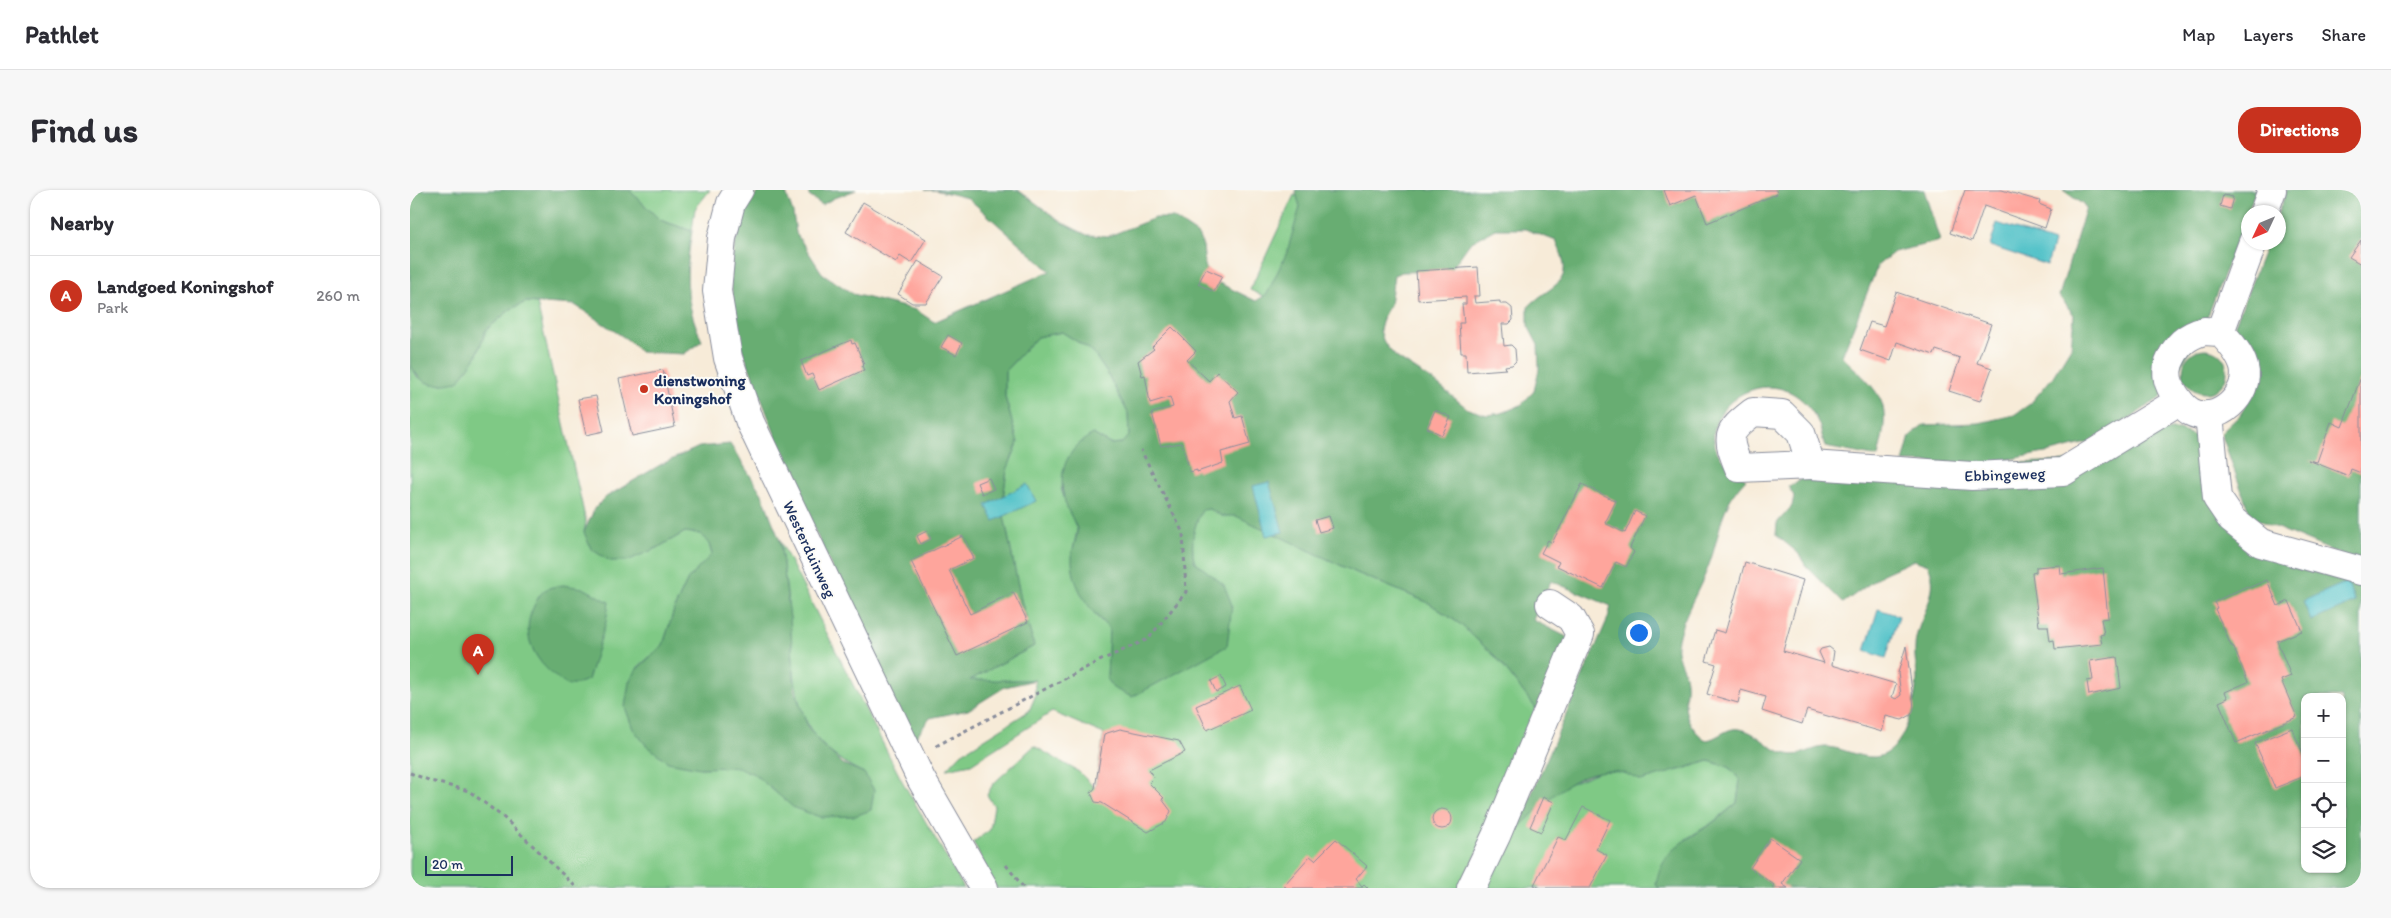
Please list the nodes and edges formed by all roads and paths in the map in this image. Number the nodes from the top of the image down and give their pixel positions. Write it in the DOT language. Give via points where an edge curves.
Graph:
graph roads {
  1 [pos="739,190"];
  2 [pos="2272,190"];
  3 [pos="2267,205"];
  4 [pos="2250,250"];
  5 [pos="2220,332"];
  6 [pos="2179,401"];
  7 [pos="2209,415"];
  8 [pos="1141,450"];
  9 [pos="1811,465"];
  10 [pos="2361,572"];
  11 [pos="1550,604"];
  12 [pos="949,740"];
  13 [pos="410,772"];
  14 [pos="577,888"];
  15 [pos="984,888"];
  16 [pos="1471,888"];
  1 -- 15 [label="street, Westerduinweg" via="731,203 722,238 717,291 728,358 750,422 921,779"];
  2 -- 3 [label="street"];
  4 -- 5 [label="street"];
  5 -- 6 [label="street" via="2204,331 2191,335 2172,354 2166,370 2168,384"];
  5 -- 7 [label="street" via="2232,344 2244,367 2244,384 2226,408"];
  6 -- 7 [label="street" via="2191,412"];
  6 -- 9 [label="street, Ebbingeweg" via="2063,472 1972,476"];
  7 -- 10 [label="street" via="2217,498 2232,520 2261,543"];
  8 -- 12 [label="path" via="1183,533 1186,592 1148,639 1097,662"];
  11 -- 16 [label="street" via="1571,618 1580,634"];
  13 -- 14 [label="path" via="469,791 504,818"];
}
